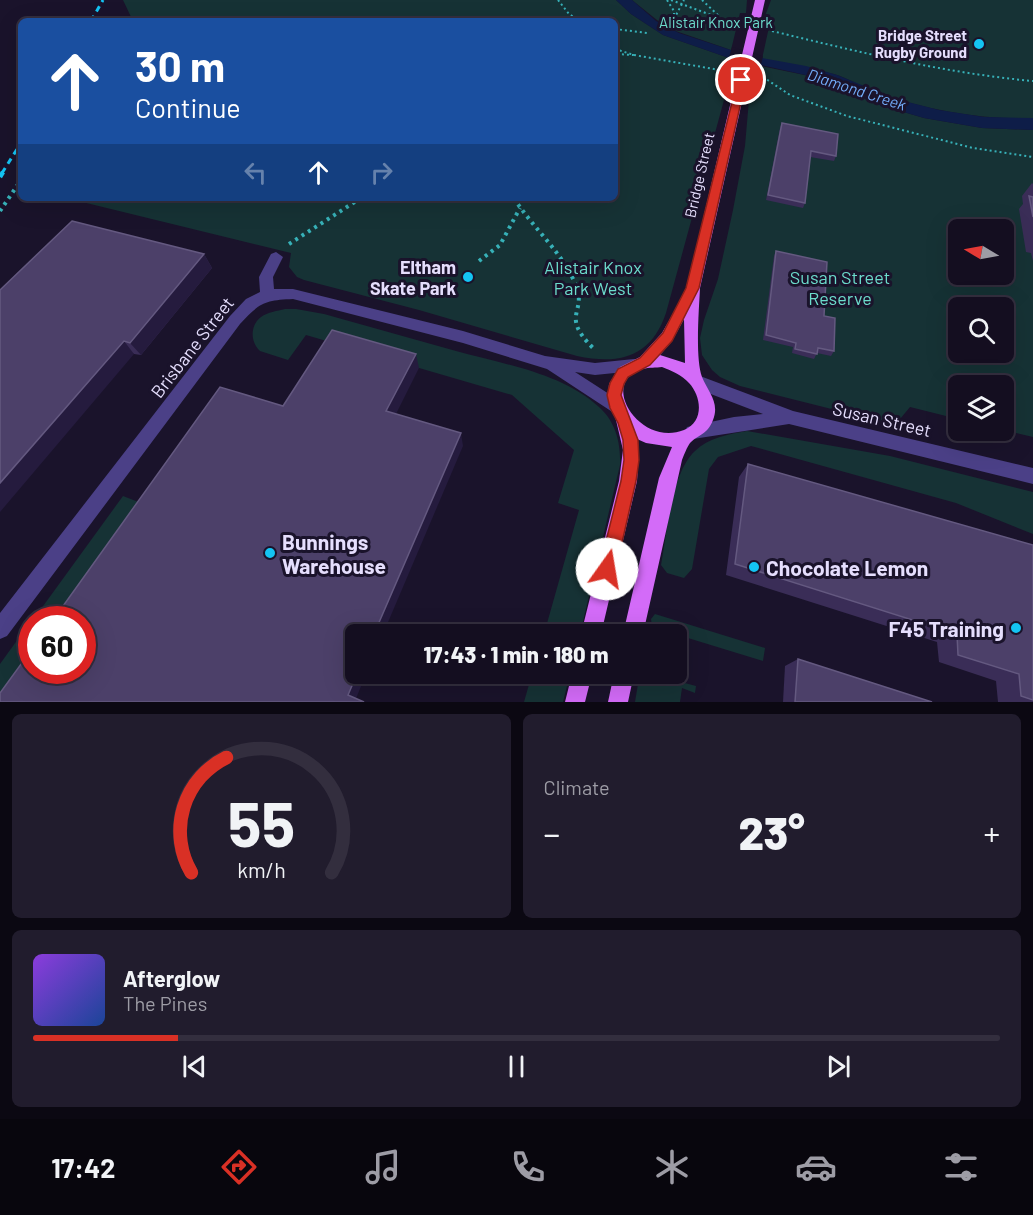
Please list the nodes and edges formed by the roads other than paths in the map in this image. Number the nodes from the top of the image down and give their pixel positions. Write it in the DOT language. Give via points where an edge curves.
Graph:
graph roads {
  1 [pos="760,0"];
  2 [pos="276,257"];
  3 [pos="693,288"];
  4 [pos="267,295"];
  5 [pos="545,362"];
  6 [pos="639,363"];
  7 [pos="697,380"];
  8 [pos="621,415"];
  9 [pos="792,418"];
  10 [pos="689,435"];
  11 [pos="1033,476"];
  12 [pos="593,624"];
  13 [pos="635,624"];
  14 [pos="0,629"];
  15 [pos="580,684"];
  16 [pos="622,684"];
  17 [pos="575,702"];
  18 [pos="618,702"];
  1 -- 3 [label="main road, Bridge Street"];
  2 -- 4 [label="street" via="267,277"];
  3 -- 6 [label="main road, Bridge Street" via="668,337"];
  3 -- 7 [label="main road, Bridge Street" via="691,340"];
  4 -- 5 [label="street" via="284,293 322,300"];
  4 -- 14 [label="street, Brisbane Street" via="251,303 235,320"];
  5 -- 6 [label="street" via="595,369"];
  5 -- 8 [label="street"];
  6 -- 7 [label="main road" via="671,363"];
  6 -- 8 [label="main road" via="623,373 617,383 614,395"];
  7 -- 9 [label="street, Susan Street"];
  7 -- 10 [label="main road" via="708,404 702,424"];
  8 -- 10 [label="main road" via="636,431 650,437 665,440"];
  8 -- 12 [label="main road" via="632,450 628,481"];
  9 -- 10 [label="street, Susan Street" via="742,423"];
  9 -- 11 [label="street, Susan Street"];
  10 -- 13 [label="main road" via="668,478"];
  15 -- 17 [label="main road"];
  16 -- 18 [label="main road"];
}
